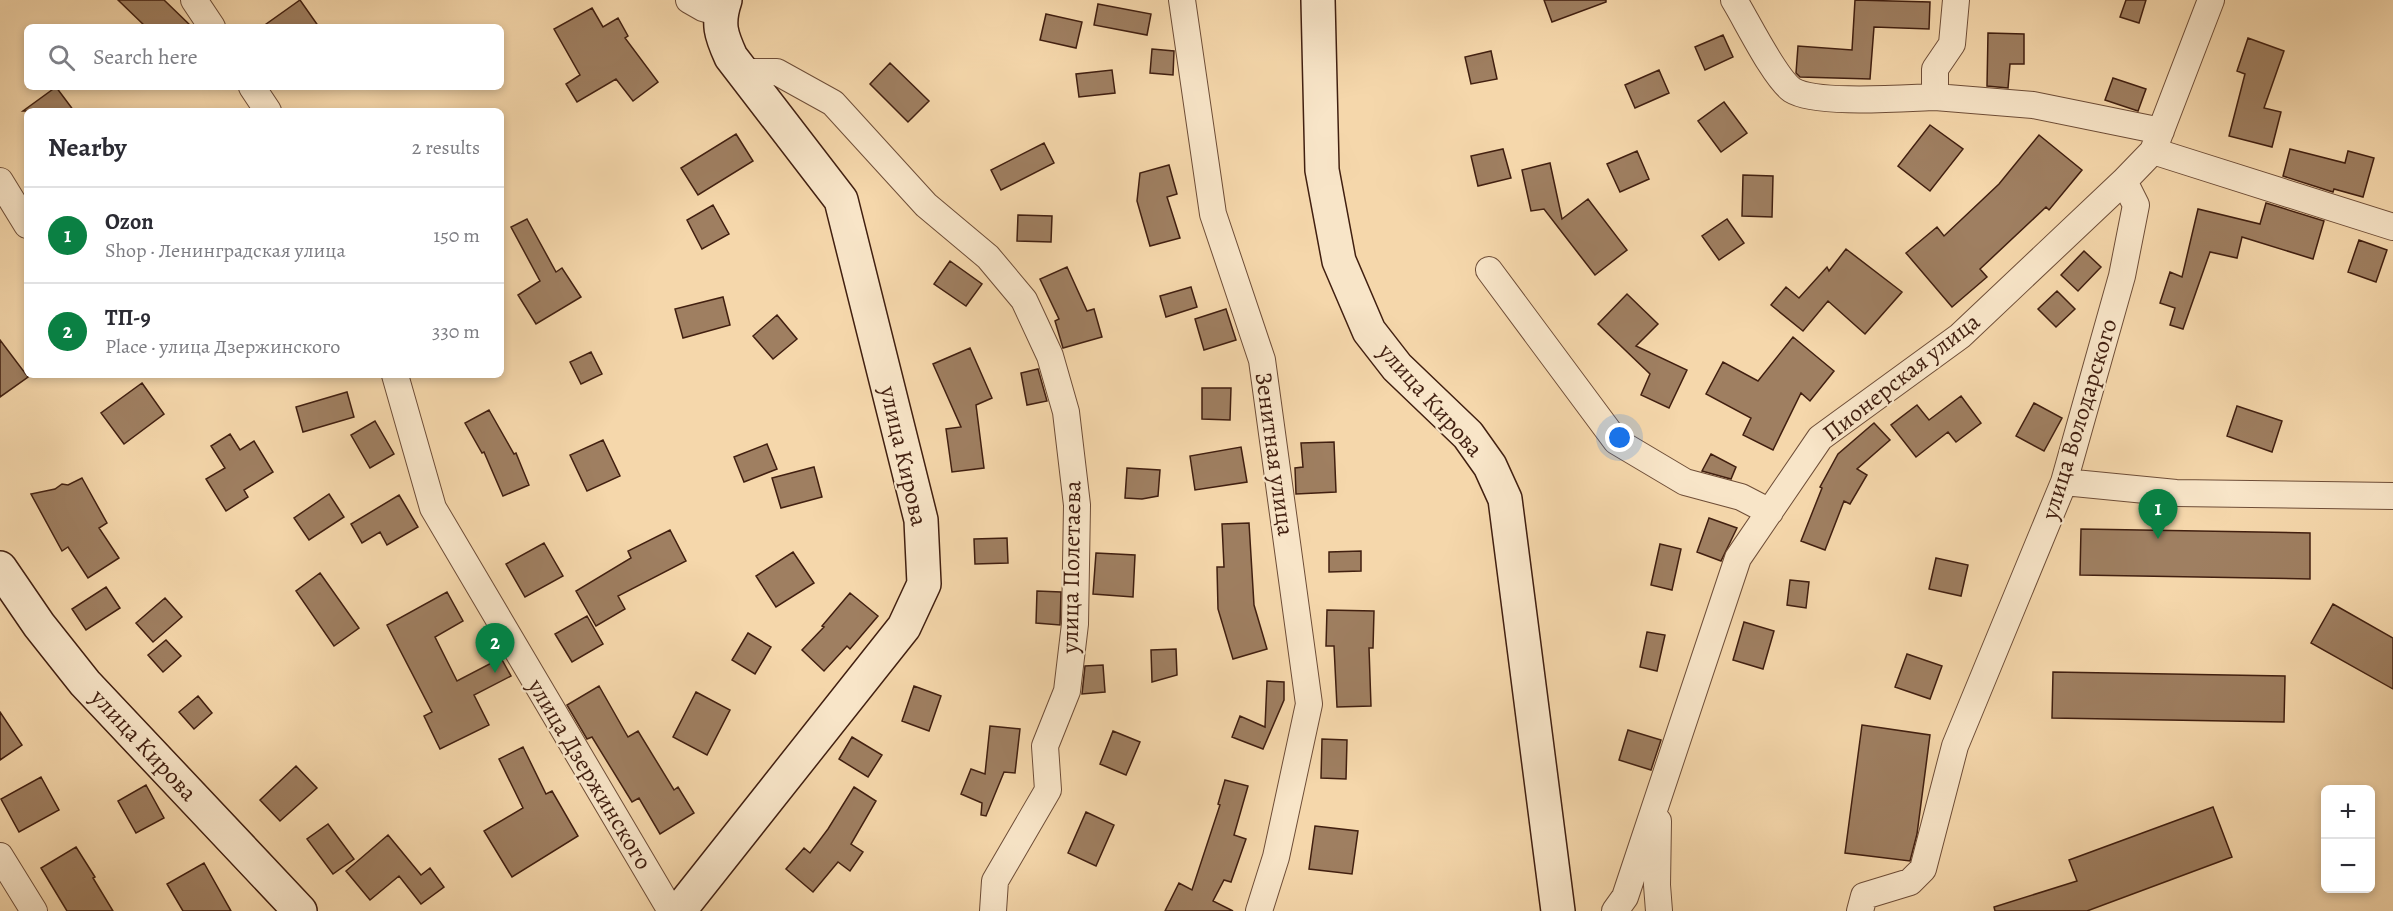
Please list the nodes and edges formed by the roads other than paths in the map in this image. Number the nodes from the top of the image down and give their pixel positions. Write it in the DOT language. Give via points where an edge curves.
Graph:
graph roads {
  1 [pos="194,0"];
  2 [pos="688,0"];
  3 [pos="1182,0"];
  4 [pos="1318,0"];
  5 [pos="1734,0"];
  6 [pos="1956,0"];
  7 [pos="2211,0"];
  8 [pos="723,7"];
  9 [pos="210,24"];
  10 [pos="741,72"];
  11 [pos="254,90"];
  12 [pos="1935,97"];
  13 [pos="266,108"];
  14 [pos="2157,141"];
  15 [pos="2124,181"];
  16 [pos="0,182"];
  17 [pos="24,220"];
  18 [pos="2393,227"];
  19 [pos="1489,270"];
  20 [pos="396,378"];
  21 [pos="2064,482"];
  22 [pos="2393,496"];
  23 [pos="1770,512"];
  24 [pos="0,568"];
  25 [pos="1659,790"];
  26 [pos="0,856"];
  27 [pos="34,911"];
  28 [pos="300,911"];
  29 [pos="671,911"];
  30 [pos="679,911"];
  31 [pos="993,911"];
  32 [pos="1259,911"];
  33 [pos="1558,911"];
  34 [pos="1616,911"];
  35 [pos="1659,911"];
  36 [pos="1860,911"];
  1 -- 9 [label="street"];
  2 -- 8 [label="street" via="703,8"];
  3 -- 32 [label="street, Зенитная улица" via="1213,214 1262,360 1309,704 1276,856"];
  4 -- 33 [label="main road, улица Кирова" via="1322,170 1339,261 1369,331 1397,367 1468,435 1490,466 1505,499"];
  5 -- 12 [label="street" via="1776,71 1793,90 1828,99"];
  6 -- 12 [label="street" via="1952,44 1935,69"];
  7 -- 14 [label="street"];
  8 -- 10 [label="main road, улица Кирова" via="721,34"];
  10 -- 30 [label="main road, улица Кирова" via="841,200 921,520 924,584 904,627"];
  10 -- 31 [label="street, улица Полетаева" via="777,72 834,103 926,205 988,257 1024,300 1050,356 1065,412 1077,506 1075,624 1067,691 1045,746 1048,790 995,881"];
  11 -- 13 [label="street"];
  12 -- 14 [label="street" via="2033,105"];
  14 -- 15 [label="street"];
  14 -- 18 [label="street"];
  15 -- 21 [label="street, улица Володарского" via="2136,205 2122,276"];
  15 -- 23 [label="street, Пионерская улица" via="1960,336 1820,438"];
  16 -- 17 [label="street"];
  19 -- 23 [label="street" via="1616,441 1684,482 1741,497"];
  20 -- 29 [label="street, улица Дзержинского" via="433,508"];
  21 -- 22 [label="street" via="2176,493"];
  21 -- 36 [label="street, улица Володарского" via="1955,746 1923,869 1910,882 1864,896"];
  23 -- 25 [label="street, Пионерская улица" via="1738,558"];
  24 -- 28 [label="main road, улица Кирова" via="85,682"];
  25 -- 34 [label="street, Пионерская улица" via="1625,897"];
  25 -- 35 [label="street"];
  26 -- 27 [label="street"];
}
